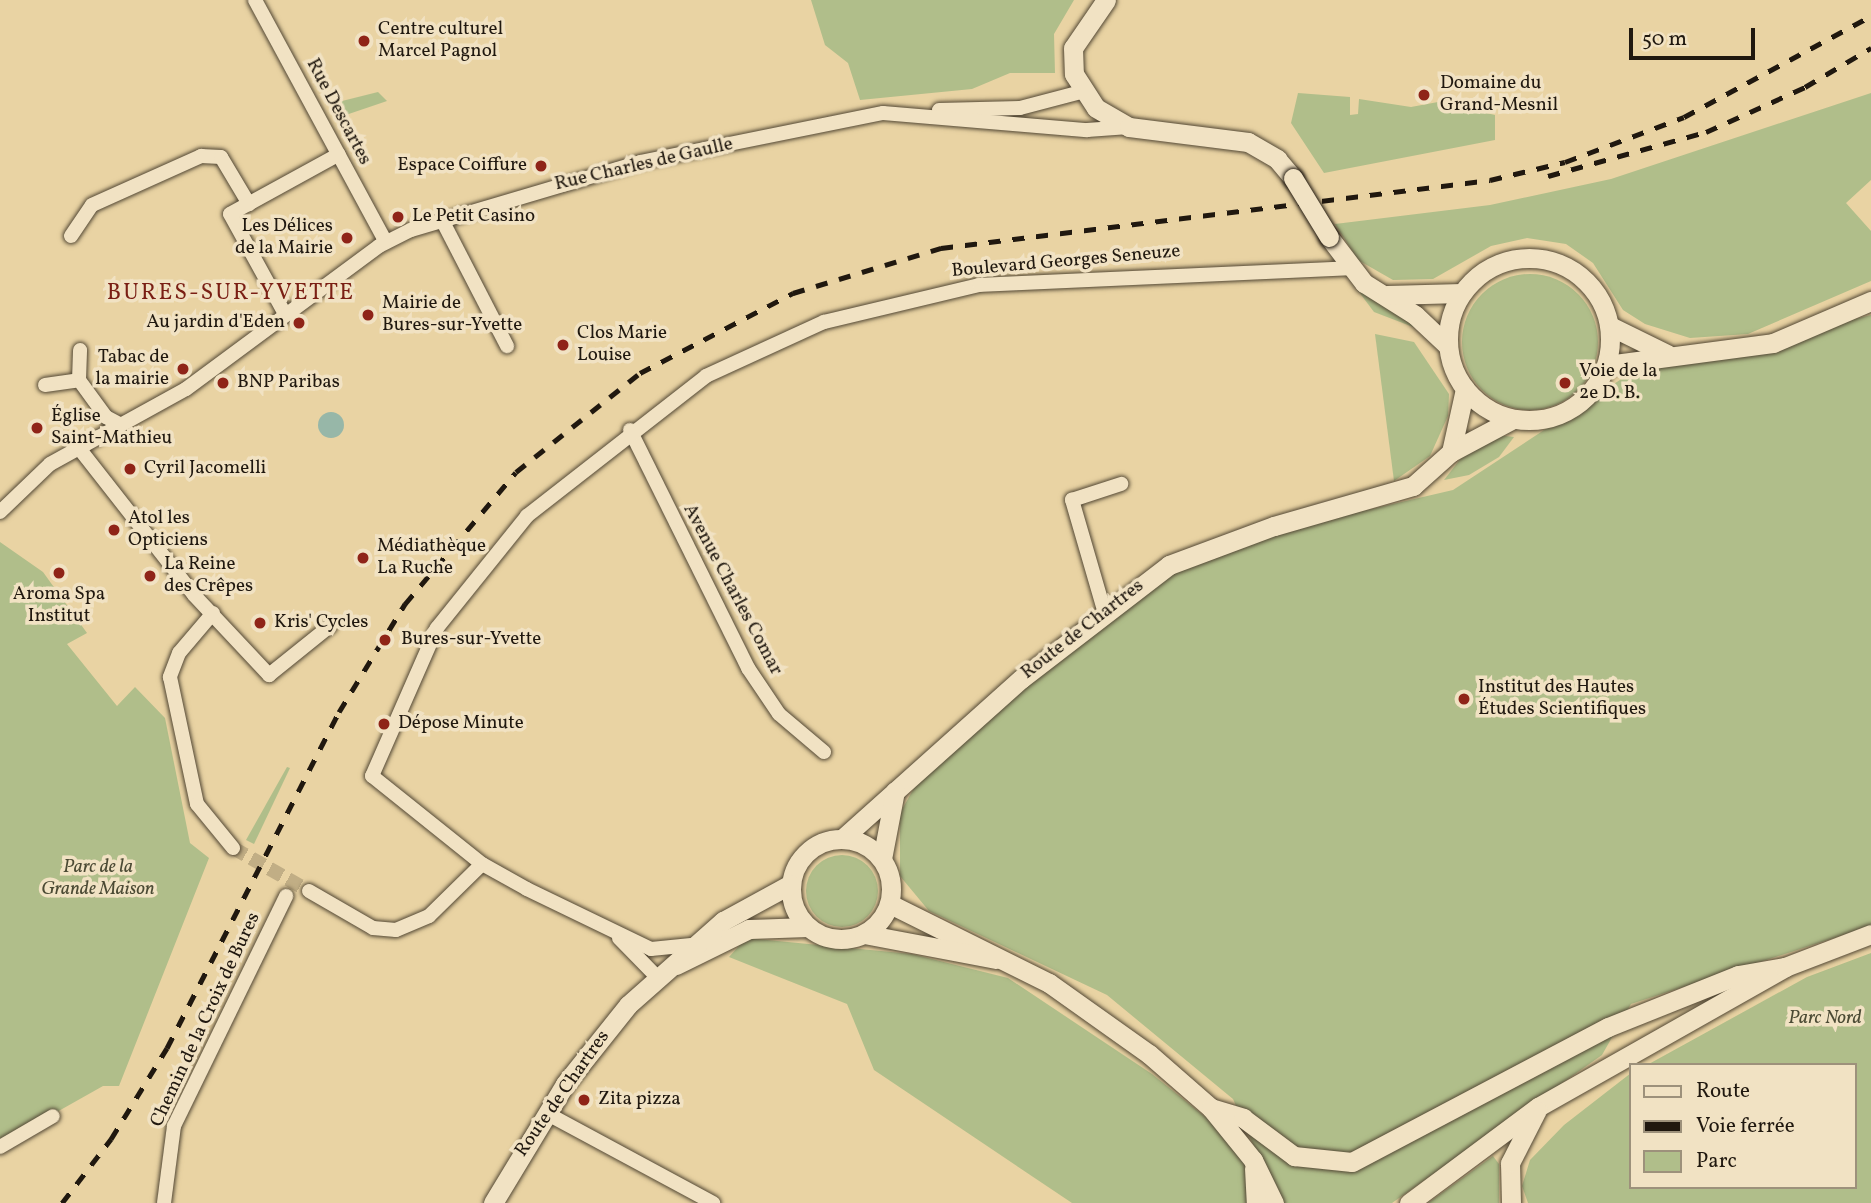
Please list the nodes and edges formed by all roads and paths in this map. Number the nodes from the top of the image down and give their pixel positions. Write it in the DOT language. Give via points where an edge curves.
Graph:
graph roads {
  1 [pos="255,0"];
  2 [pos="1105,0"];
  3 [pos="1081,92"];
  4 [pos="917,114"];
  5 [pos="1129,127"];
  6 [pos="339,154"];
  7 [pos="249,204"];
  8 [pos="442,220"];
  9 [pos="71,236"];
  10 [pos="382,244"];
  11 [pos="1348,268"];
  12 [pos="1462,293"];
  13 [pos="1387,295"];
  14 [pos="1871,301"];
  15 [pos="285,314"];
  16 [pos="1610,326"];
  17 [pos="1448,345"];
  18 [pos="507,346"];
  19 [pos="80,350"];
  20 [pos="1667,354"];
  21 [pos="1607,365"];
  22 [pos="79,380"];
  23 [pos="45,385"];
  24 [pos="1465,389"];
  25 [pos="1513,419"];
  26 [pos="121,425"];
  27 [pos="629,430"];
  28 [pos="82,452"];
  29 [pos="1451,452"];
  30 [pos="1121,484"];
  31 [pos="0,512"];
  32 [pos="1104,610"];
  33 [pos="212,613"];
  34 [pos="330,626"];
  35 [pos="824,752"];
  36 [pos="895,791"];
  37 [pos="844,838"];
  38 [pos="233,848"];
  39 [pos="882,859"];
  40 [pos="482,864"];
  41 [pos="791,884"];
  42 [pos="309,891"];
  43 [pos="286,897"];
  44 [pos="890,904"];
  45 [pos="808,927"];
  46 [pos="615,934"];
  47 [pos="864,934"];
  48 [pos="1871,934"];
  49 [pos="692,945"];
  50 [pos="1002,960"];
  51 [pos="675,966"];
  52 [pos="1785,967"];
  53 [pos="658,978"];
  54 [pos="1538,1107"];
  55 [pos="1211,1108"];
  56 [pos="546,1113"];
  57 [pos="53,1116"];
  58 [pos="0,1147"];
  59 [pos="1254,1160"];
  60 [pos="164,1203"];
  61 [pos="493,1203"];
  62 [pos="713,1203"];
  63 [pos="1256,1203"];
  64 [pos="1273,1203"];
  65 [pos="1409,1203"];
  66 [pos="1511,1203"];
  1 -- 6 [label="street, Rue Descartes"];
  2 -- 3 [label="main road" via="1073,48"];
  3 -- 4 [label="street, Rue Charles de Gaulle" via="1020,108"];
  3 -- 5 [label="main road, Rue Charles de Gaulle"];
  4 -- 5 [label="street, Rue Charles de Gaulle" via="1087,130"];
  4 -- 8 [label="street, Rue Charles de Gaulle" via="845,119 640,162"];
  5 -- 11 [label="main road, Rue Charles de Gaulle, bridge" via="1248,142 1277,159"];
  6 -- 7 [label="street"];
  6 -- 10 [label="street, Rue Descartes"];
  7 -- 9 [label="street" via="221,157 201,156 92,205"];
  7 -- 15 [label="street" via="230,214"];
  8 -- 10 [label="street, Rue Charles de Gaulle"];
  8 -- 18 [label="street"];
  10 -- 15 [label="street, Rue Charles de Gaulle"];
  11 -- 13 [label="main road, Rue Charles de Gaulle"];
  11 -- 27 [label="street, Boulevard Georges Seneuze" via="1054,279 932,294 824,322 755,352 706,376"];
  12 -- 13 [label="main road"];
  12 -- 16 [label="main road" via="1476,276 1515,258 1558,262 1593,287"];
  12 -- 17 [label="main road"];
  13 -- 17 [label="main road, Rue Charles de Gaulle"];
  14 -- 20 [label="main road" via="1773,343 1719,355"];
  15 -- 26 [label="street" via="186,389"];
  16 -- 20 [label="main road"];
  16 -- 21 [label="main road"];
  17 -- 24 [label="main road"];
  19 -- 22 [label="street"];
  20 -- 21 [label="main road"];
  21 -- 25 [label="main road" via="1577,405 1555,416"];
  22 -- 23 [label="street"];
  22 -- 26 [label="street" via="106,417"];
  24 -- 25 [label="main road"];
  24 -- 29 [label="main road"];
  25 -- 29 [label="main road, Route de Chartres"];
  26 -- 28 [label="street" via="94,438"];
  27 -- 35 [label="street, Avenue Charles Comar" via="748,668 779,714"];
  27 -- 40 [label="street, Boulevard Georges Seneuze" via="527,516 437,628 372,776"];
  28 -- 31 [label="street" via="50,464"];
  28 -- 33 [label="street"];
  29 -- 32 [label="main road, Route de Chartres" via="1413,486 1274,526 1169,565"];
  30 -- 32 [label="street" via="1072,500"];
  32 -- 36 [label="main road, Route de Chartres"];
  33 -- 34 [label="street" via="270,675"];
  33 -- 38 [label="street" via="179,653 170,677 197,804"];
  36 -- 37 [label="main road, Route de Chartres"];
  36 -- 39 [label="main road"];
  37 -- 39 [label="main road" via="865,844"];
  37 -- 41 [label="main road" via="808,851"];
  39 -- 44 [label="main road" via="891,880"];
  40 -- 42 [label="street" via="429,916 396,930 373,928"];
  40 -- 46 [label="street"];
  41 -- 45 [label="main road" via="794,907"];
  41 -- 49 [label="main road, Route de Chartres"];
  43 -- 60 [label="street, Chemin de la Croix de Bures" via="174,1126"];
  44 -- 47 [label="main road"];
  44 -- 50 [label="main road"];
  45 -- 47 [label="main road" via="840,939"];
  45 -- 51 [label="main road, Route de Chartres" via="749,929"];
  46 -- 49 [label="street" via="664,951"];
  46 -- 53 [label="street"];
  47 -- 50 [label="main road" via="968,959"];
  48 -- 52 [label="main road"];
  49 -- 51 [label="main road, Route de Chartres"];
  50 -- 55 [label="main road" via="1084,1007"];
  51 -- 53 [label="main road, Route de Chartres"];
  52 -- 54 [label="main road"];
  52 -- 55 [label="main road" via="1738,975 1608,1027 1352,1162 1294,1156 1243,1118"];
  53 -- 56 [label="main road, Route de Chartres" via="606,1030"];
  54 -- 65 [label="main road"];
  54 -- 66 [label="main road" via="1510,1163"];
  55 -- 59 [label="main road"];
  56 -- 61 [label="main road, Route de Chartres"];
  56 -- 62 [label="street"];
  57 -- 58 [label="street"];
  59 -- 63 [label="main road"];
  59 -- 64 [label="main road"];
}
